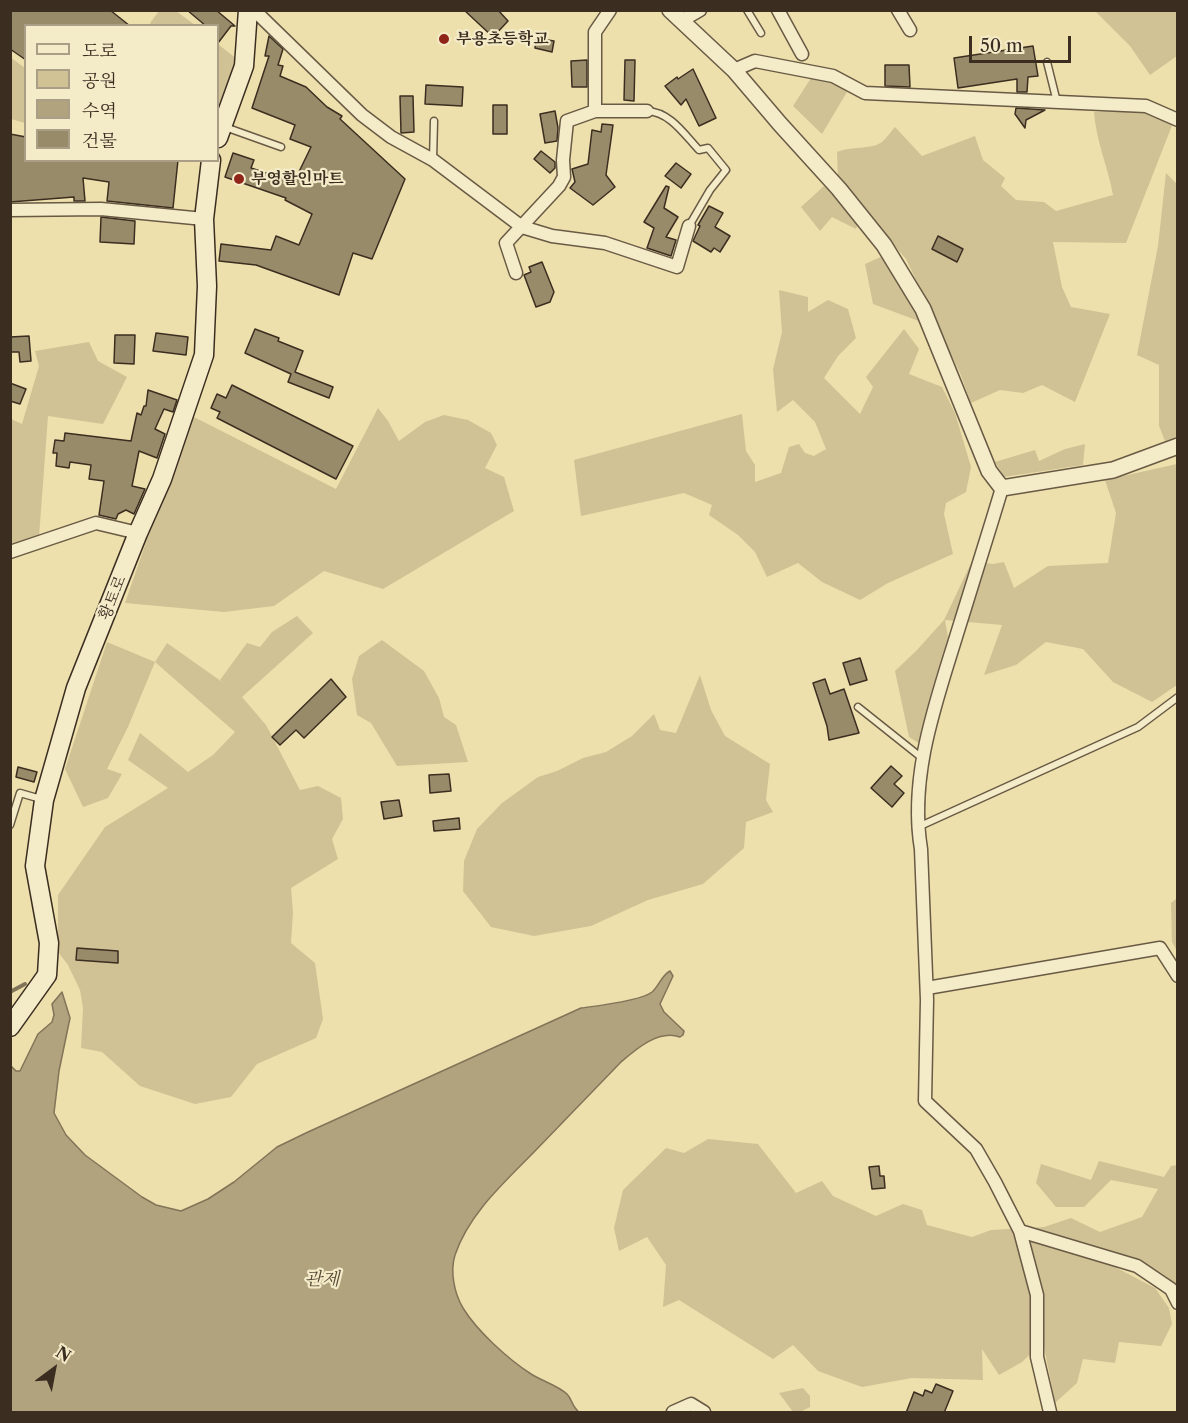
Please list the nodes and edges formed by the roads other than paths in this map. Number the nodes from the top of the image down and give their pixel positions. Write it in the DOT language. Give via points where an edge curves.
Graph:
graph roads {
  1 [pos="248,10"];
  2 [pos="254,10"];
  3 [pos="610,10"];
  4 [pos="700,10"];
  5 [pos="747,10"];
  6 [pos="778,10"];
  7 [pos="898,10"];
  8 [pos="676,16"];
  9 [pos="910,30"];
  10 [pos="760,33"];
  11 [pos="802,54"];
  12 [pos="1047,62"];
  13 [pos="734,70"];
  14 [pos="1057,102"];
  15 [pos="595,111"];
  16 [pos="647,111"];
  17 [pos="1178,120"];
  18 [pos="434,121"];
  19 [pos="220,132"];
  20 [pos="281,147"];
  21 [pos="433,160"];
  22 [pos="211,162"];
  23 [pos="10,210"];
  24 [pos="204,219"];
  25 [pos="689,226"];
  26 [pos="522,227"];
  27 [pos="516,273"];
  28 [pos="1178,446"];
  29 [pos="1002,488"];
  30 [pos="138,533"];
  31 [pos="10,552"];
  32 [pos="1178,697"];
  33 [pos="858,707"];
  34 [pos="922,758"];
  35 [pos="44,800"];
  36 [pos="10,825"];
  37 [pos="917,828"];
  38 [pos="1178,976"];
  39 [pos="927,988"];
  40 [pos="10,1028"];
  41 [pos="1020,1231"];
  42 [pos="1178,1303"];
  43 [pos="673,1413"];
  44 [pos="704,1413"];
  45 [pos="1050,1413"];
  1 -- 19 [label="main road" via="244,66"];
  2 -- 21 [label="street" via="362,115 391,137"];
  3 -- 15 [label="street" via="595,32"];
  4 -- 8 [label="street"];
  5 -- 10 [label="lane"];
  6 -- 11 [label="street"];
  7 -- 9 [label="street"];
  8 -- 13 [label="street"];
  12 -- 14 [label="lane"];
  13 -- 14 [label="street" via="755,61 833,76 865,93"];
  13 -- 29 [label="street" via="884,245 923,309 989,471"];
  14 -- 17 [label="street" via="1146,106"];
  15 -- 16 [label="street"];
  15 -- 26 [label="street" via="567,121 564,177"];
  16 -- 25 [label="lane" via="659,111 669,118 699,150 708,148 726,170"];
  18 -- 21 [label="lane"];
  19 -- 20 [label="lane"];
  21 -- 26 [label="street"];
  22 -- 24 [label="main road, 황토로"];
  23 -- 24 [label="street" via="101,209"];
  24 -- 30 [label="main road, 황토로" via="204,355 162,479"];
  25 -- 26 [label="street" via="677,267 605,243 552,236"];
  26 -- 27 [label="street" via="506,243"];
  28 -- 29 [label="street" via="1113,470"];
  29 -- 34 [label="street"];
  30 -- 31 [label="street" via="96,523"];
  30 -- 35 [label="main road, 황토로" via="76,688"];
  32 -- 37 [label="lane" via="1138,728"];
  33 -- 34 [label="lane"];
  34 -- 37 [label="street"];
  35 -- 36 [label="lane" via="20,793"];
  35 -- 40 [label="main road, 황토로" via="35,866 49,943 47,975"];
  37 -- 39 [label="street"];
  38 -- 39 [label="street" via="1160,948"];
  39 -- 41 [label="street" via="925,1101 976,1149"];
  41 -- 42 [label="street" via="1137,1266 1171,1289"];
  41 -- 45 [label="street" via="1037,1295 1037,1357"];
  43 -- 44 [label="street" via="691,1404"];
}
